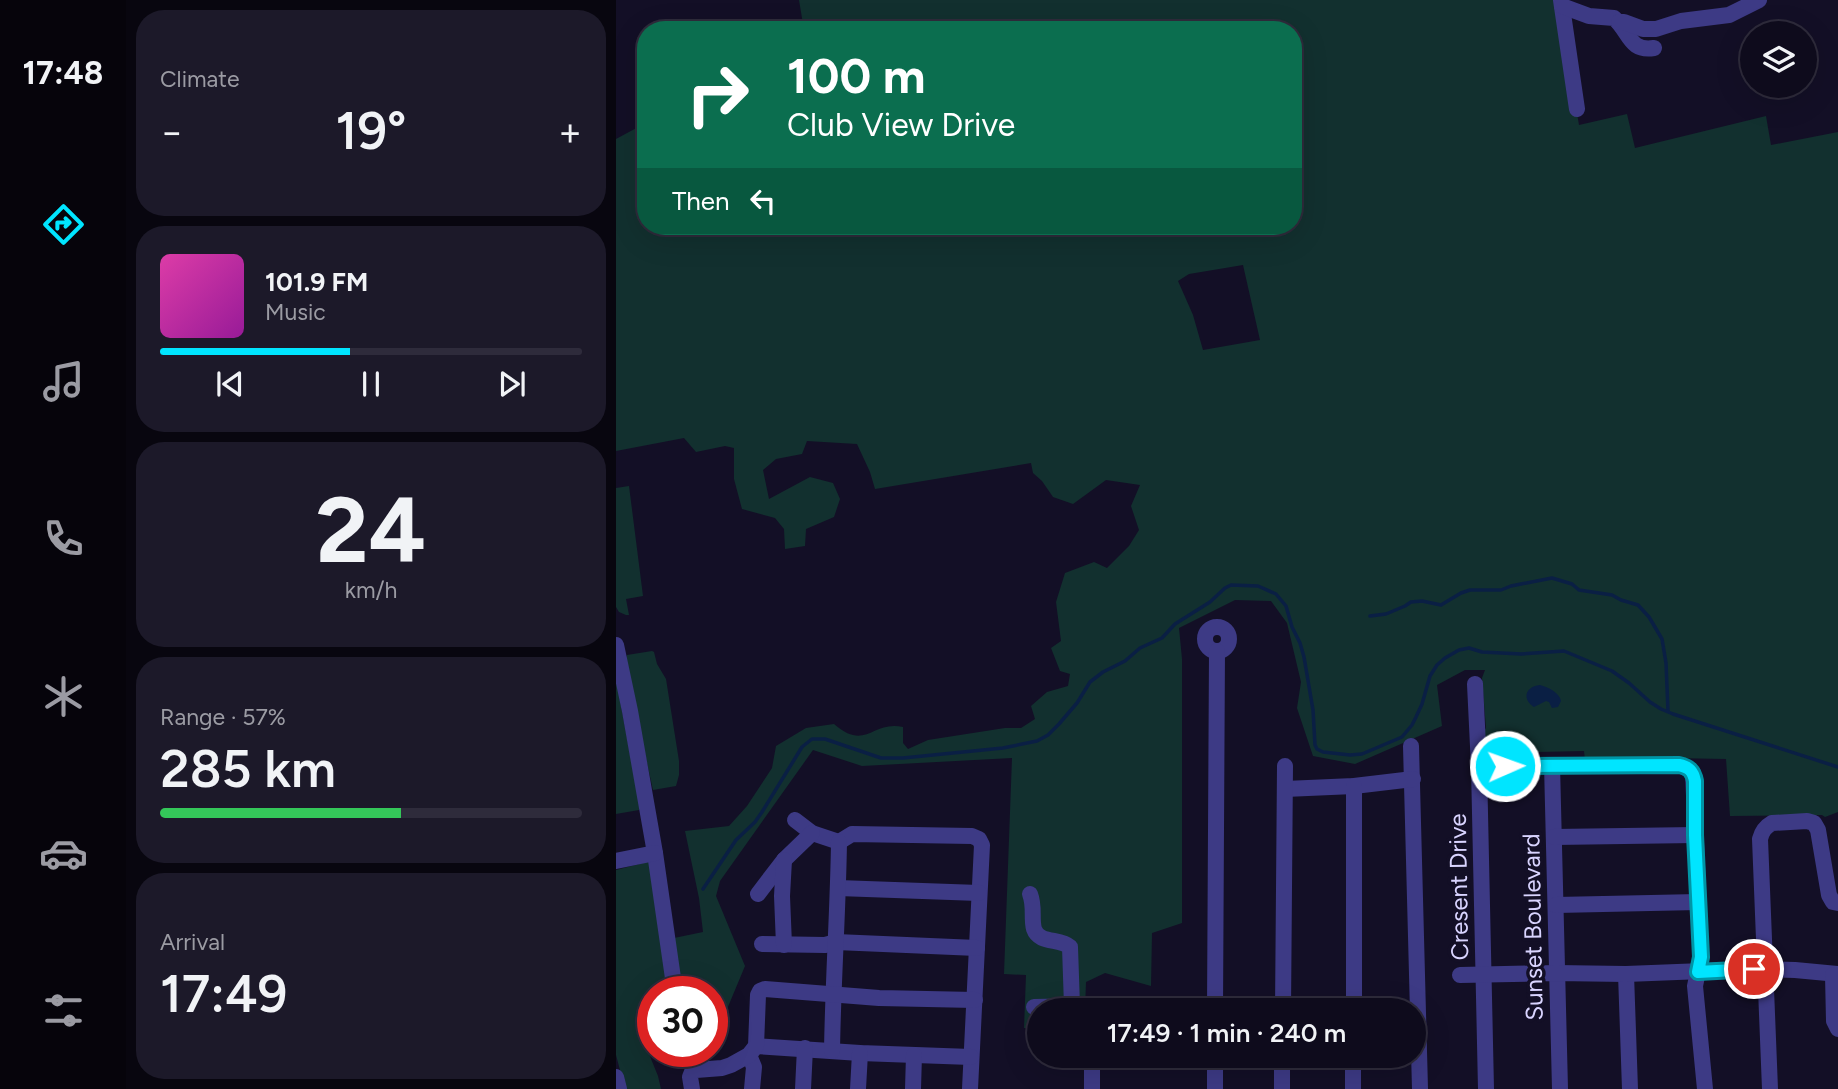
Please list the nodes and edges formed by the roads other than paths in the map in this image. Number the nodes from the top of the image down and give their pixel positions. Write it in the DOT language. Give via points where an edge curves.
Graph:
graph roads {
  1 [pos="1759,0"];
  2 [pos="1561,3"];
  3 [pos="1619,22"];
  4 [pos="1654,48"];
  5 [pos="1577,109"];
  6 [pos="616,645"];
  7 [pos="1217,651"];
  8 [pos="1475,684"];
  9 [pos="1411,746"];
  10 [pos="1552,765"];
  11 [pos="1285,766"];
  12 [pos="1479,767"];
  13 [pos="1413,779"];
  14 [pos="1354,786"];
  15 [pos="1285,789"];
  16 [pos="794,820"];
  17 [pos="812,833"];
  18 [pos="1695,835"];
  19 [pos="1554,837"];
  20 [pos="839,842"];
  21 [pos="655,853"];
  22 [pos="784,860"];
  23 [pos="616,861"];
  24 [pos="838,888"];
  25 [pos="979,893"];
  26 [pos="1030,894"];
  27 [pos="782,896"];
  28 [pos="1698,902"];
  29 [pos="1838,903"];
  30 [pos="1556,905"];
  31 [pos="836,942"];
  32 [pos="762,944"];
  33 [pos="784,945"];
  34 [pos="977,947"];
  35 [pos="1765,970"];
  36 [pos="1698,972"];
  37 [pos="1556,973"];
  38 [pos="1483,974"];
  39 [pos="1626,974"];
  40 [pos="1836,974"];
  41 [pos="1460,975"];
  42 [pos="673,976"];
  43 [pos="833,994"];
  44 [pos="1072,998"];
  45 [pos="1215,998"];
  46 [pos="1283,998"];
  47 [pos="1354,998"];
  48 [pos="975,1000"];
  49 [pos="1838,1029"];
  50 [pos="805,1048"];
  51 [pos="752,1050"];
  52 [pos="832,1051"];
  53 [pos="860,1053"];
  54 [pos="914,1055"];
  55 [pos="971,1056"];
  56 [pos="1092,1068"];
  57 [pos="1215,1068"];
  58 [pos="1282,1068"];
  59 [pos="1353,1068"];
  60 [pos="616,1077"];
  61 [pos="619,1089"];
  62 [pos="692,1089"];
  63 [pos="752,1089"];
  64 [pos="803,1089"];
  65 [pos="858,1089"];
  66 [pos="913,1089"];
  67 [pos="970,1089"];
  68 [pos="1092,1089"];
  69 [pos="1215,1089"];
  70 [pos="1282,1089"];
  71 [pos="1353,1089"];
  72 [pos="1419,1089"];
  73 [pos="1486,1089"];
  74 [pos="1560,1089"];
  75 [pos="1630,1089"];
  76 [pos="1705,1089"];
  77 [pos="1770,1089"];
  1 -- 3 [label="street" via="1728,15 1656,29"];
  2 -- 3 [label="street" via="1589,16"];
  2 -- 5 [label="street"];
  3 -- 4 [label="street" via="1635,46"];
  6 -- 21 [label="street"];
  7 -- 45 [label="street"];
  8 -- 12 [label="street, Cresent Drive"];
  9 -- 13 [label="street"];
  10 -- 12 [label="street"];
  10 -- 18 [label="street" via="1685,766 1695,781"];
  10 -- 19 [label="street, Sunset Boulevard"];
  11 -- 15 [label="street"];
  12 -- 38 [label="street, Cresent Drive"];
  13 -- 14 [label="street"];
  13 -- 72 [label="street"];
  14 -- 15 [label="street"];
  14 -- 47 [label="street"];
  15 -- 46 [label="street"];
  16 -- 17 [label="street"];
  17 -- 20 [label="street"];
  17 -- 22 [label="street"];
  18 -- 19 [label="street"];
  18 -- 28 [label="street"];
  19 -- 30 [label="street, Sunset Boulevard"];
  20 -- 24 [label="street"];
  20 -- 25 [label="street" via="852,834 972,836 982,845"];
  21 -- 23 [label="street"];
  21 -- 42 [label="street"];
  22 -- 27 [label="street"];
  22 -- 27 [label="street" via="752,894"];
  24 -- 25 [label="street"];
  24 -- 31 [label="street"];
  25 -- 34 [label="street"];
  26 -- 44 [label="street" via="1035,933 1070,947"];
  27 -- 33 [label="street"];
  28 -- 30 [label="street"];
  28 -- 36 [label="street"];
  29 -- 35 [label="street" via="1829,895 1814,824 1772,823 1764,828 1760,839"];
  30 -- 37 [label="street, Sunset Boulevard"];
  31 -- 33 [label="street"];
  31 -- 34 [label="street"];
  31 -- 43 [label="street"];
  32 -- 33 [label="street"];
  34 -- 48 [label="street"];
  35 -- 36 [label="street"];
  35 -- 40 [label="street"];
  35 -- 77 [label="street"];
  36 -- 39 [label="street"];
  36 -- 76 [label="street" via="1695,986"];
  37 -- 38 [label="street"];
  37 -- 39 [label="street"];
  37 -- 74 [label="street, Sunset Boulevard"];
  38 -- 41 [label="street"];
  38 -- 73 [label="street, Cresent Drive"];
  39 -- 75 [label="street"];
  40 -- 49 [label="street" via="1834,1021"];
  43 -- 48 [label="street"];
  43 -- 51 [label="street" via="760,991"];
  43 -- 52 [label="street"];
  48 -- 55 [label="street"];
  50 -- 51 [label="street"];
  50 -- 52 [label="street"];
  50 -- 64 [label="street"];
  51 -- 62 [label="street" via="731,1065 692,1072"];
  51 -- 63 [label="street"];
  52 -- 53 [label="street"];
  53 -- 54 [label="street"];
  53 -- 65 [label="street"];
  54 -- 55 [label="street"];
  54 -- 66 [label="street"];
  55 -- 67 [label="street"];
  56 -- 68 [label="street"];
  57 -- 69 [label="street"];
  58 -- 70 [label="street"];
  59 -- 71 [label="street"];
  60 -- 61 [label="street"];
}
